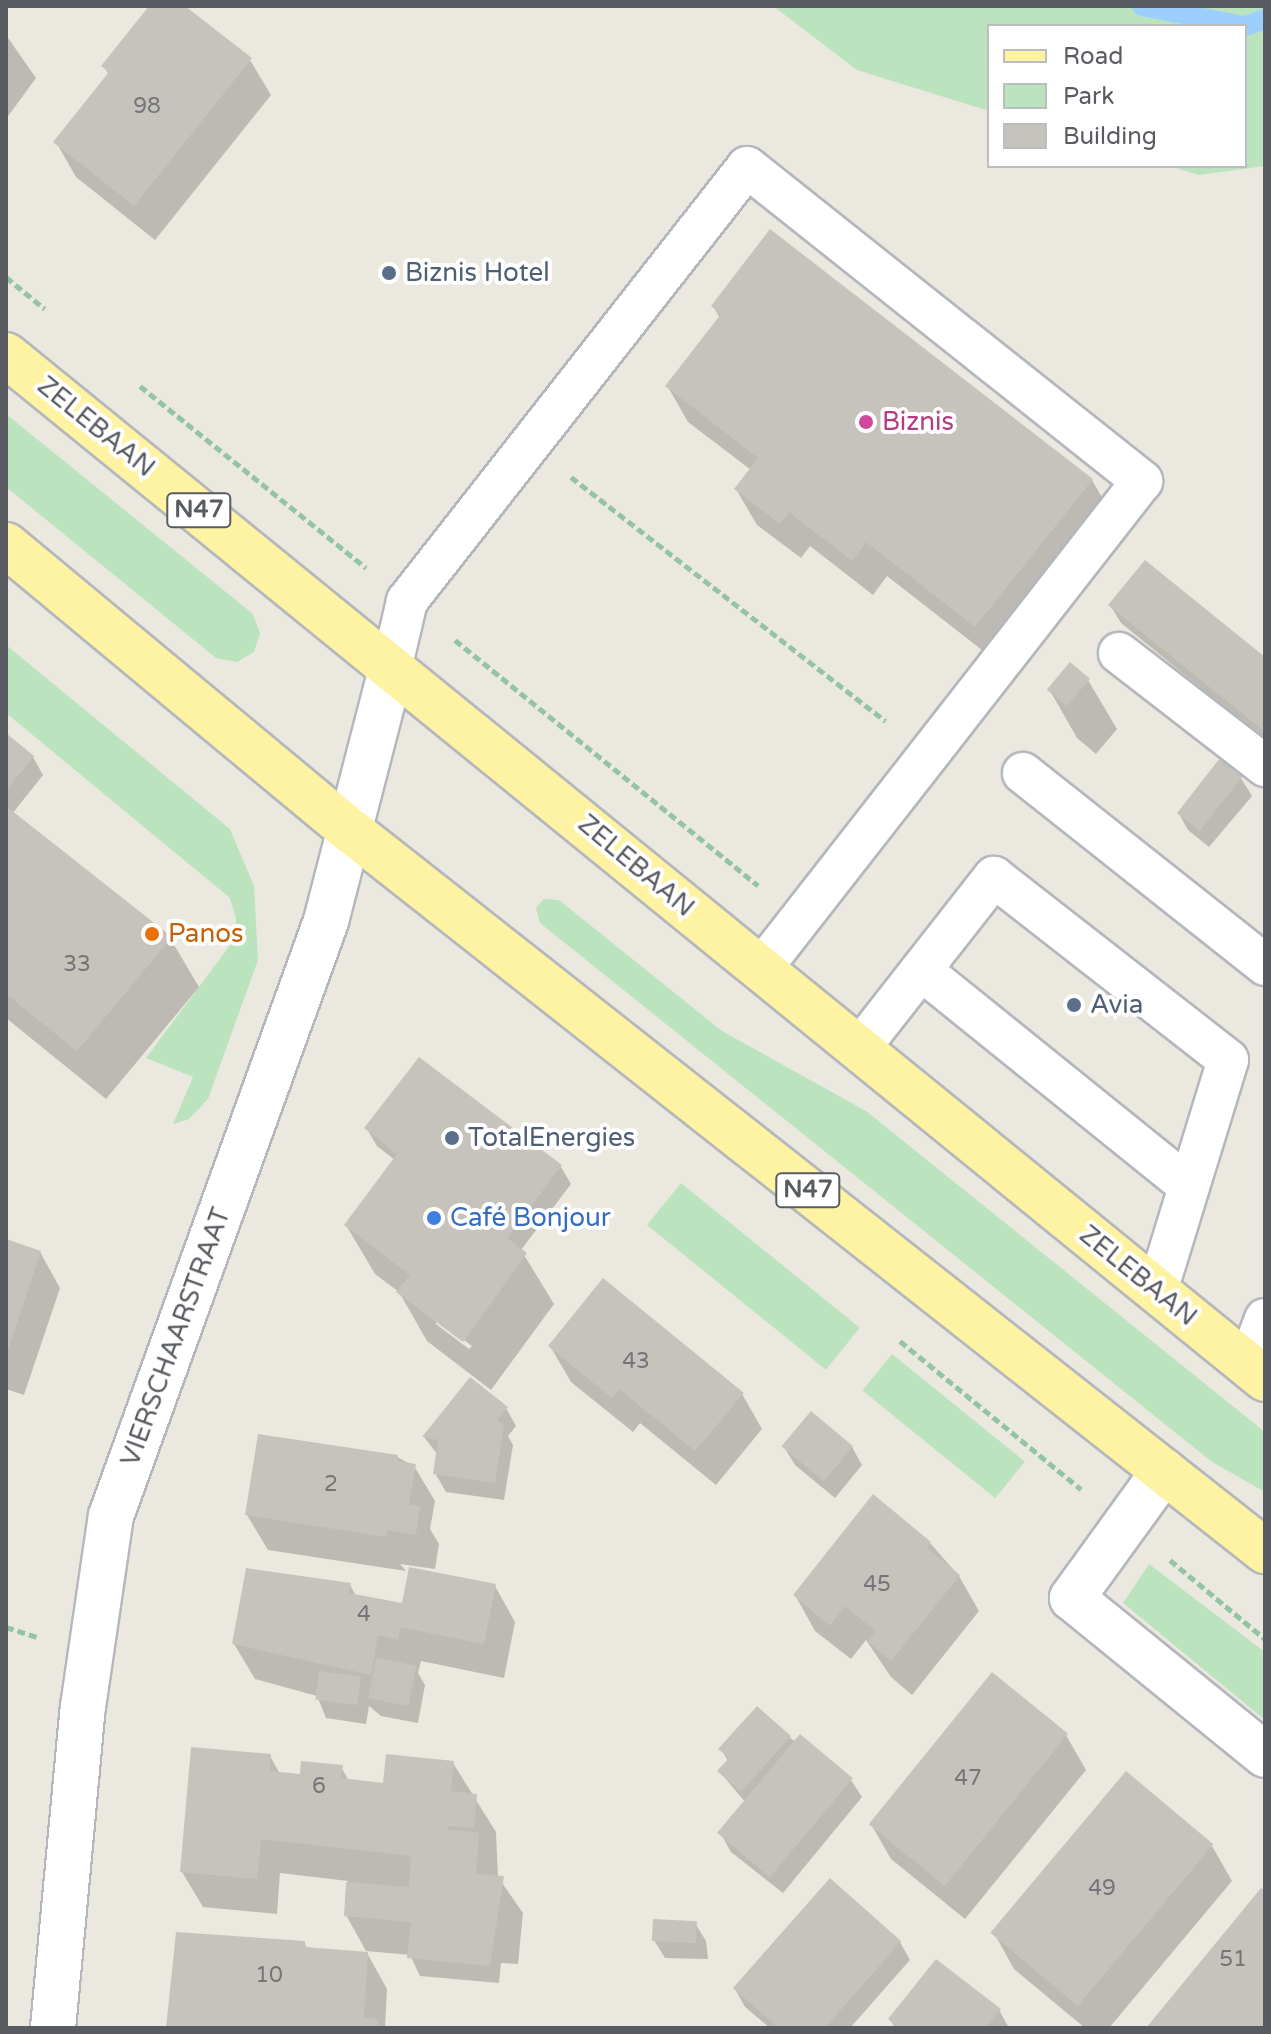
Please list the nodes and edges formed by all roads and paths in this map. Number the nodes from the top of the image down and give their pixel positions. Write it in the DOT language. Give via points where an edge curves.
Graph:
graph roads {
  1 [pos="6,277"];
  2 [pos="54,316"];
  3 [pos="6,355"];
  4 [pos="138,383"];
  5 [pos="529,445"];
  6 [pos="6,545"];
  7 [pos="407,601"];
  8 [pos="1119,653"];
  9 [pos="392,665"];
  10 [pos="928,754"];
  11 [pos="1265,766"];
  12 [pos="1023,773"];
  13 [pos="351,831"];
  14 [pos="800,919"];
  15 [pos="1265,965"];
  16 [pos="761,969"];
  17 [pos="921,970"];
  18 [pos="859,1049"];
  19 [pos="1189,1186"];
  20 [pos="1157,1291"];
  21 [pos="1265,1319"];
  22 [pos="1256,1372"];
  23 [pos="1164,1471"];
  24 [pos="1265,1551"];
  25 [pos="1265,1755"];
  26 [pos="53,2028"];
  1 -- 2 [label="path"];
  3 -- 9 [label="main road, ZELEBAAN / N47"];
  4 -- 7 [label="path"];
  5 -- 7 [label="lane"];
  5 -- 10 [label="path"];
  5 -- 10 [label="lane" via="747,167 1142,481"];
  6 -- 13 [label="main road, N47"];
  7 -- 9 [label="lane"];
  7 -- 14 [label="path"];
  8 -- 11 [label="lane"];
  9 -- 13 [label="street, VIERSCHAARSTRAAT"];
  9 -- 16 [label="main road, ZELEBAAN / N47"];
  10 -- 14 [label="lane"];
  12 -- 15 [label="lane"];
  13 -- 23 [label="main road, N47"];
  13 -- 26 [label="street, VIERSCHAARSTRAAT" via="326,921 111,1516 83,1707"];
  14 -- 16 [label="lane"];
  16 -- 18 [label="main road, ZELEBAAN / N47"];
  17 -- 18 [label="lane"];
  17 -- 19 [label="lane"];
  17 -- 19 [label="lane" via="994,877 1228,1060"];
  18 -- 20 [label="main road, ZELEBAAN / N47"];
  19 -- 20 [label="lane"];
  20 -- 22 [label="main road, ZELEBAAN / N47"];
  21 -- 22 [label="lane"];
  23 -- 24 [label="main road, N47"];
  23 -- 25 [label="street" via="1072,1598"];
}
